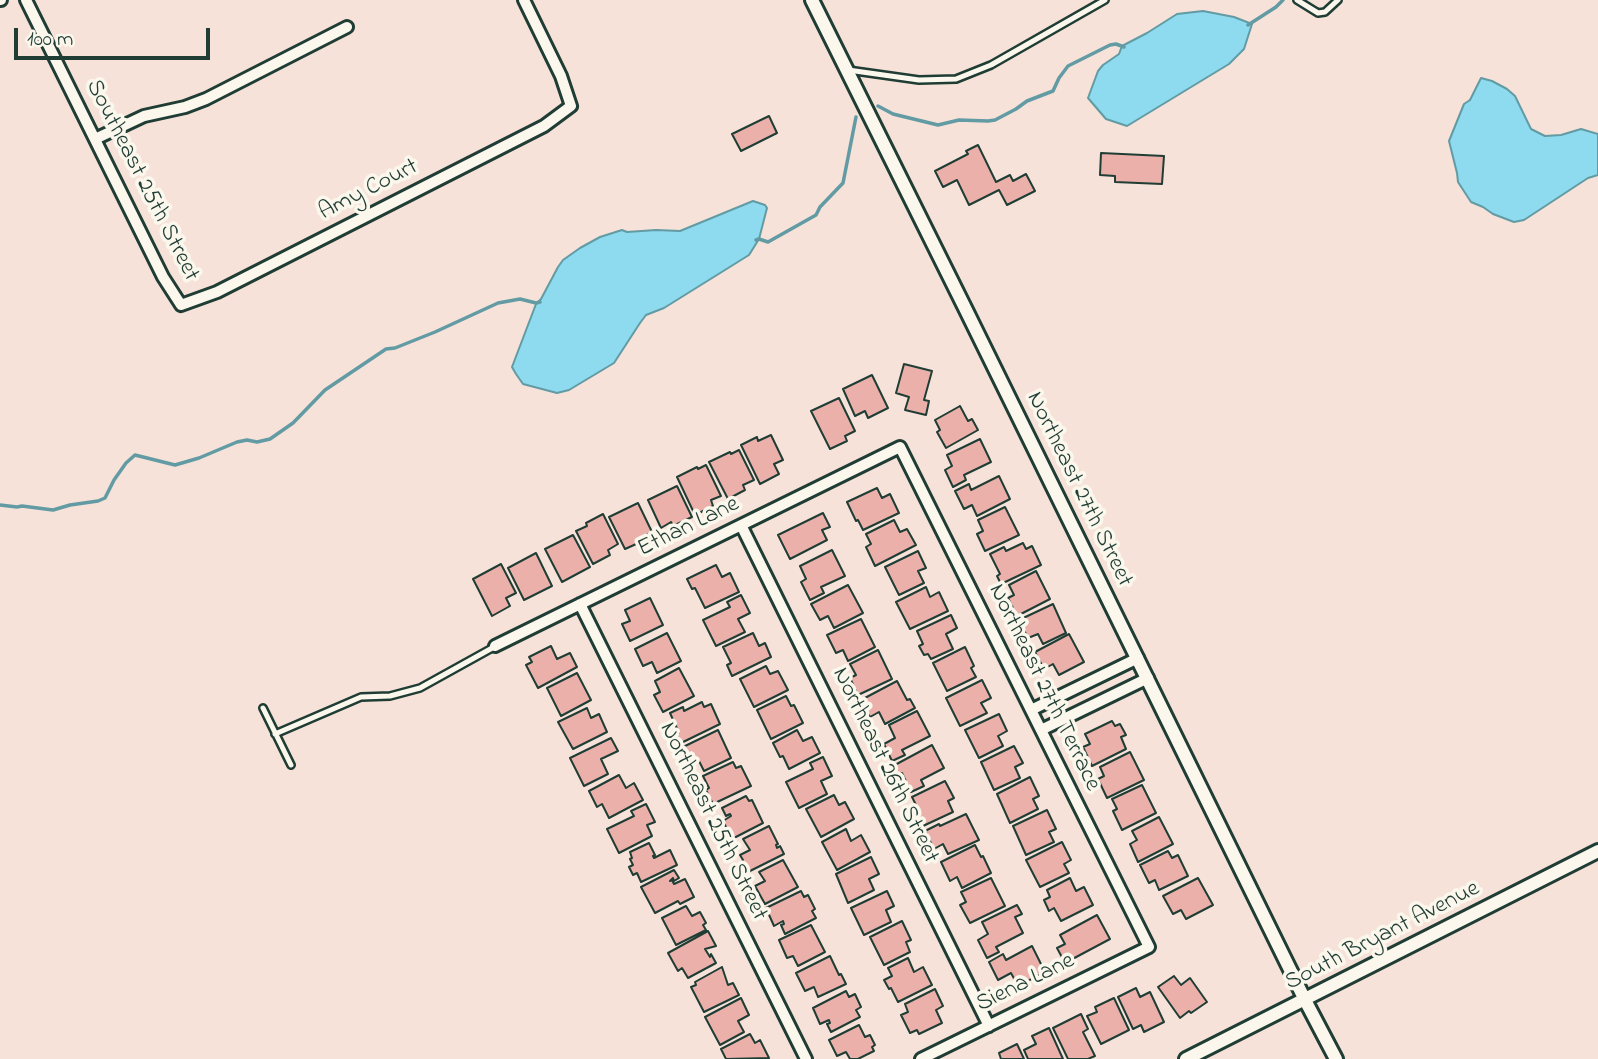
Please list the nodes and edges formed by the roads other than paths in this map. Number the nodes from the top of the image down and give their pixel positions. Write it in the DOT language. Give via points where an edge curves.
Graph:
graph roads {
  1 [pos="26,0"];
  2 [pos="524,0"];
  3 [pos="812,0"];
  4 [pos="1105,0"];
  5 [pos="1297,0"];
  6 [pos="1338,0"];
  7 [pos="347,27"];
  8 [pos="847,70"];
  9 [pos="95,139"];
  10 [pos="181,305"];
  11 [pos="900,447"];
  12 [pos="741,525"];
  13 [pos="580,604"];
  14 [pos="495,646"];
  15 [pos="1138,658"];
  16 [pos="1148,678"];
  17 [pos="263,708"];
  18 [pos="1031,710"];
  19 [pos="1041,730"];
  20 [pos="275,734"];
  21 [pos="291,765"];
  22 [pos="1598,851"];
  23 [pos="1149,947"];
  24 [pos="1305,1000"];
  25 [pos="989,1026"];
  26 [pos="806,1059"];
  27 [pos="920,1059"];
  28 [pos="1186,1059"];
  29 [pos="1336,1059"];
  1 -- 9 [label="street, Southeast 25th Street"];
  2 -- 10 [label="street, Amy Court" via="561,76 570,106 544,126 217,292"];
  3 -- 8 [label="street, Northeast 27th Street"];
  4 -- 8 [label="lane" via="991,65 956,79 919,80"];
  5 -- 6 [label="lane" via="1318,13"];
  7 -- 9 [label="street" via="206,99 144,116"];
  8 -- 15 [label="street, Northeast 27th Street"];
  9 -- 10 [label="street, Southeast 25th Street"];
  11 -- 12 [label="street, Ethan Lane"];
  11 -- 18 [label="street, Northeast 27th Terrace"];
  12 -- 13 [label="street, Ethan Lane"];
  12 -- 25 [label="street, Northeast 26th Street"];
  13 -- 14 [label="street, Ethan Lane"];
  13 -- 26 [label="street, Northeast 25th Street"];
  14 -- 20 [label="lane" via="420,688 361,697"];
  15 -- 16 [label="street, Northeast 27th Street"];
  15 -- 18 [label="street"];
  16 -- 19 [label="street"];
  16 -- 24 [label="street, Northeast 27th Street"];
  17 -- 20 [label="lane"];
  18 -- 19 [label="street, Northeast 27th Terrace"];
  19 -- 23 [label="street, Northeast 27th Terrace"];
  20 -- 21 [label="lane"];
  22 -- 24 [label="street, South Bryant Avenue"];
  23 -- 25 [label="street, Siena Lane"];
  24 -- 28 [label="street, South Bryant Avenue"];
  24 -- 29 [label="street, Northeast 27th Street"];
  25 -- 27 [label="street, Siena Lane"];
}
